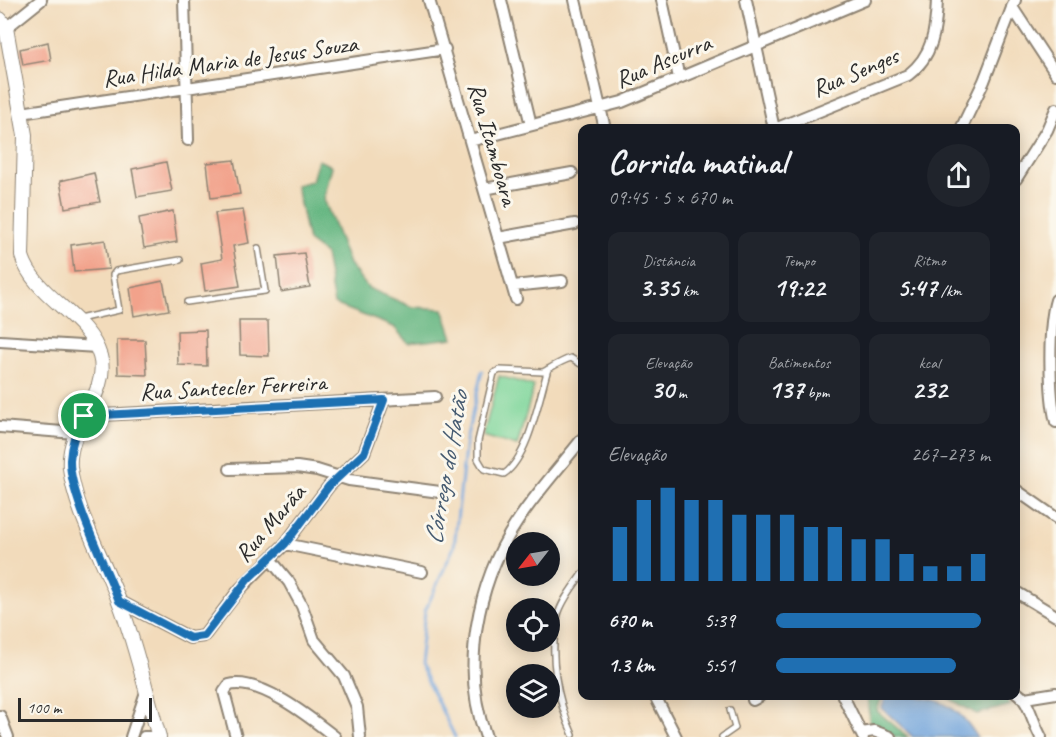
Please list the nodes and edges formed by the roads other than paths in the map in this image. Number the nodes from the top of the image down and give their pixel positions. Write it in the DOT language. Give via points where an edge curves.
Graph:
graph roads {
  1 [pos="41,0"];
  2 [pos="184,0"];
  3 [pos="429,0"];
  4 [pos="501,0"];
  5 [pos="575,0"];
  6 [pos="662,0"];
  7 [pos="746,0"];
  8 [pos="865,0"];
  9 [pos="937,0"];
  10 [pos="1014,4"];
  11 [pos="3,24"];
  12 [pos="755,45"];
  13 [pos="445,49"];
  14 [pos="5,61"];
  15 [pos="1056,74"];
  16 [pos="679,78"];
  17 [pos="185,89"];
  18 [pos="600,109"];
  19 [pos="1056,109"];
  20 [pos="21,113"];
  21 [pos="604,124"];
  22 [pos="773,124"];
  23 [pos="786,124"];
  24 [pos="963,124"];
  25 [pos="531,125"];
  26 [pos="1047,130"];
  27 [pos="1056,138"];
  28 [pos="188,140"];
  29 [pos="470,141"];
  30 [pos="572,173"];
  31 [pos="1020,173"];
  32 [pos="484,189"];
  33 [pos="575,224"];
  34 [pos="498,238"];
  35 [pos="258,248"];
  36 [pos="180,260"];
  37 [pos="562,280"];
  38 [pos="513,286"];
  39 [pos="516,299"];
  40 [pos="1056,300"];
  41 [pos="187,302"];
  42 [pos="75,320"];
  43 [pos="0,341"];
  44 [pos="96,347"];
  45 [pos="578,362"];
  46 [pos="548,369"];
  47 [pos="435,397"];
  48 [pos="384,400"];
  49 [pos="84,416"];
  50 [pos="1056,422"];
  51 [pos="0,427"];
  52 [pos="75,433"];
  53 [pos="578,444"];
  54 [pos="230,469"];
  55 [pos="338,476"];
  56 [pos="440,492"];
  57 [pos="1020,493"];
  58 [pos="1056,518"];
  59 [pos="285,544"];
  60 [pos="270,559"];
  61 [pos="422,572"];
  62 [pos="578,581"];
  63 [pos="1020,594"];
  64 [pos="119,601"];
  65 [pos="1056,616"];
  66 [pos="146,692"];
  67 [pos="1056,693"];
  68 [pos="1020,695"];
  69 [pos="1025,698"];
  70 [pos="657,700"];
  71 [pos="845,700"];
  72 [pos="730,710"];
  73 [pos="0,716"];
  74 [pos="573,735"];
  75 [pos="862,735"];
  76 [pos="237,736"];
  77 [pos="8,737"];
  78 [pos="131,737"];
  79 [pos="144,737"];
  80 [pos="157,737"];
  81 [pos="335,737"];
  82 [pos="360,737"];
  83 [pos="486,737"];
  84 [pos="676,737"];
  85 [pos="722,737"];
  86 [pos="890,737"];
  87 [pos="1041,737"];
  1 -- 11 [label="street"];
  2 -- 17 [label="street"];
  3 -- 13 [label="street, Rua Itamboara"];
  4 -- 25 [label="street"];
  5 -- 18 [label="street"];
  6 -- 16 [label="street"];
  7 -- 12 [label="street"];
  8 -- 12 [label="street, Rua Ascurra"];
  9 -- 23 [label="street, Rua Senges" via="932,43 917,68"];
  10 -- 15 [label="street"];
  10 -- 24 [label="street"];
  11 -- 14 [label="street"];
  12 -- 16 [label="street, Rua Ascurra"];
  12 -- 22 [label="street"];
  13 -- 17 [label="street, Rua Hilda Maria de Jesus Souza"];
  13 -- 29 [label="street, Rua Itamboara"];
  14 -- 20 [label="street"];
  16 -- 18 [label="street, Rua Ascurra"];
  17 -- 20 [label="street, Rua Hilda Maria de Jesus Souza"];
  17 -- 28 [label="street"];
  18 -- 21 [label="street"];
  18 -- 25 [label="street, Rua Ascurra"];
  19 -- 26 [label="street"];
  20 -- 42 [label="street" via="25,135 22,256 29,271"];
  25 -- 29 [label="street, Rua Ascurra"];
  26 -- 27 [label="street"];
  26 -- 31 [label="street"];
  29 -- 32 [label="street, Rua Itamboara"];
  30 -- 32 [label="street"];
  32 -- 34 [label="street, Rua Itamboara"];
  33 -- 34 [label="street"];
  34 -- 38 [label="street, Rua Itamboara"];
  35 -- 41 [label="lane" via="265,291"];
  36 -- 42 [label="lane" via="116,271 113,275 118,310"];
  37 -- 38 [label="street"];
  38 -- 39 [label="street, Rua Itamboara"];
  40 -- 50 [label="street" via="1051,395"];
  42 -- 44 [label="street"];
  43 -- 44 [label="street"];
  44 -- 49 [label="street" via="101,374"];
  45 -- 46 [label="lane" via="567,359"];
  46 -- 46 [label="lane" via="527,439 514,464 504,474 484,469 478,459 478,441 491,377 500,370"];
  47 -- 48 [label="street"];
  48 -- 49 [label="street, Rua Santecler Ferreira"];
  48 -- 55 [label="street, Rua Marãa" via="369,446"];
  49 -- 52 [label="street"];
  51 -- 52 [label="street"];
  52 -- 64 [label="street" via="70,459 73,484"];
  53 -- 83 [label="street" via="518,521 490,576 473,653 475,699"];
  54 -- 55 [label="street" via="297,467"];
  55 -- 56 [label="street" via="356,482"];
  55 -- 59 [label="street, Rua Marãa"];
  57 -- 58 [label="street"];
  59 -- 60 [label="street, Rua Marãa"];
  59 -- 61 [label="street"];
  60 -- 64 [label="street, Rua Marãa" via="248,579 201,638 190,638"];
  60 -- 82 [label="street" via="289,582 314,640 345,676 357,707"];
  62 -- 74 [label="lane" via="558,614 555,649 562,711"];
  63 -- 65 [label="street"];
  64 -- 66 [label="street"];
  66 -- 78 [label="street"];
  66 -- 80 [label="street"];
  67 -- 69 [label="street"];
  68 -- 69 [label="street"];
  69 -- 87 [label="street" via="1032,723"];
  70 -- 84 [label="street"];
  71 -- 75 [label="street"];
  72 -- 85 [label="lane" via="735,728"];
  73 -- 77 [label="street"];
  75 -- 86 [label="street" via="874,731"];
  76 -- 81 [label="street" via="224,692 232,684 274,696"];
  79 -- 80 [label="street"];
}
